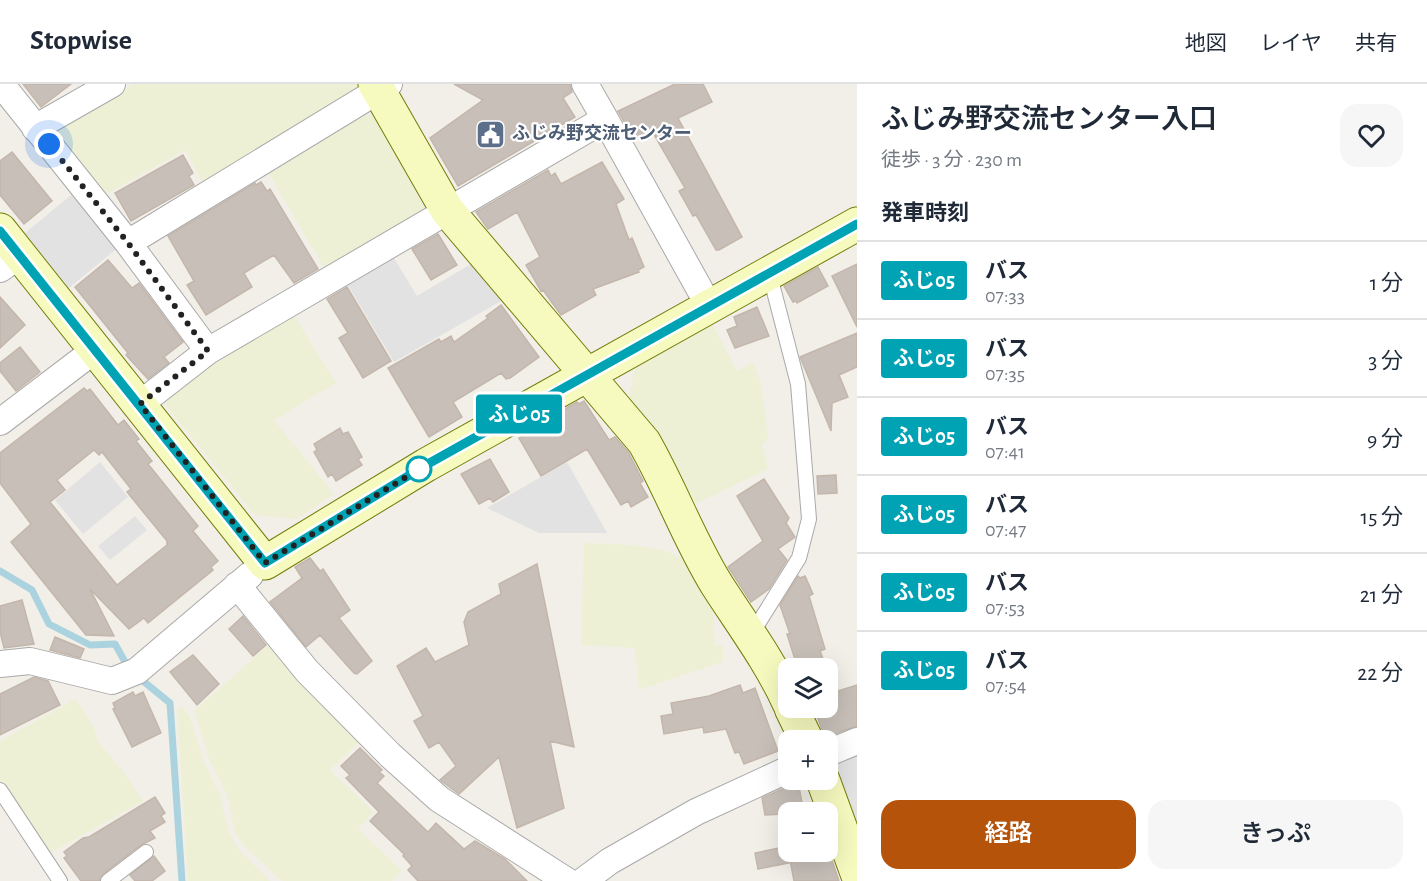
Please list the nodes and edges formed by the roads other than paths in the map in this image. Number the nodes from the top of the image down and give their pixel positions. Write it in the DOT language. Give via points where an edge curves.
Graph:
graph roads {
  1 [pos="1,84"];
  2 [pos="112,84"];
  3 [pos="585,84"];
  4 [pos="381,86"];
  5 [pos="605,119"];
  6 [pos="35,128"];
  7 [pos="447,210"];
  8 [pos="857,224"];
  9 [pos="128,243"];
  10 [pos="6,252"];
  11 [pos="768,271"];
  12 [pos="709,306"];
  13 [pos="96,349"];
  14 [pos="208,351"];
  15 [pos="589,376"];
  16 [pos="140,404"];
  17 [pos="0,422"];
  18 [pos="265,563"];
  19 [pos="237,585"];
  20 [pos="751,635"];
  21 [pos="0,664"];
  22 [pos="778,683"];
  23 [pos="857,741"];
  24 [pos="838,749"];
  25 [pos="778,774"];
  26 [pos="0,790"];
  27 [pos="827,790"];
  28 [pos="146,852"];
  29 [pos="857,873"];
  30 [pos="60,881"];
  31 [pos="108,881"];
  32 [pos="567,881"];
  33 [pos="583,881"];
  1 -- 6 [label="street"];
  2 -- 6 [label="street"];
  3 -- 5 [label="street"];
  4 -- 7 [label="street"];
  4 -- 9 [label="street"];
  5 -- 7 [label="street"];
  5 -- 12 [label="street"];
  6 -- 9 [label="street"];
  7 -- 14 [label="street"];
  7 -- 15 [label="street"];
  8 -- 11 [label="street"];
  9 -- 14 [label="street"];
  10 -- 13 [label="street"];
  11 -- 12 [label="street"];
  11 -- 20 [label="lane" via="798,384 809,519 799,558"];
  12 -- 15 [label="street"];
  13 -- 16 [label="street"];
  13 -- 17 [label="street"];
  14 -- 16 [label="street"];
  15 -- 18 [label="street" via="426,465"];
  15 -- 20 [label="street" via="644,442 695,547"];
  16 -- 18 [label="street"];
  18 -- 19 [label="street"];
  19 -- 21 [label="street" via="137,671 112,681 30,661"];
  19 -- 32 [label="street" via="307,671 439,799"];
  20 -- 22 [label="street"];
  23 -- 24 [label="street"];
  25 -- 33 [label="street" via="696,812"];
  26 -- 30 [label="lane"];
  27 -- 29 [label="street"];
  28 -- 31 [label="lane"];
}
